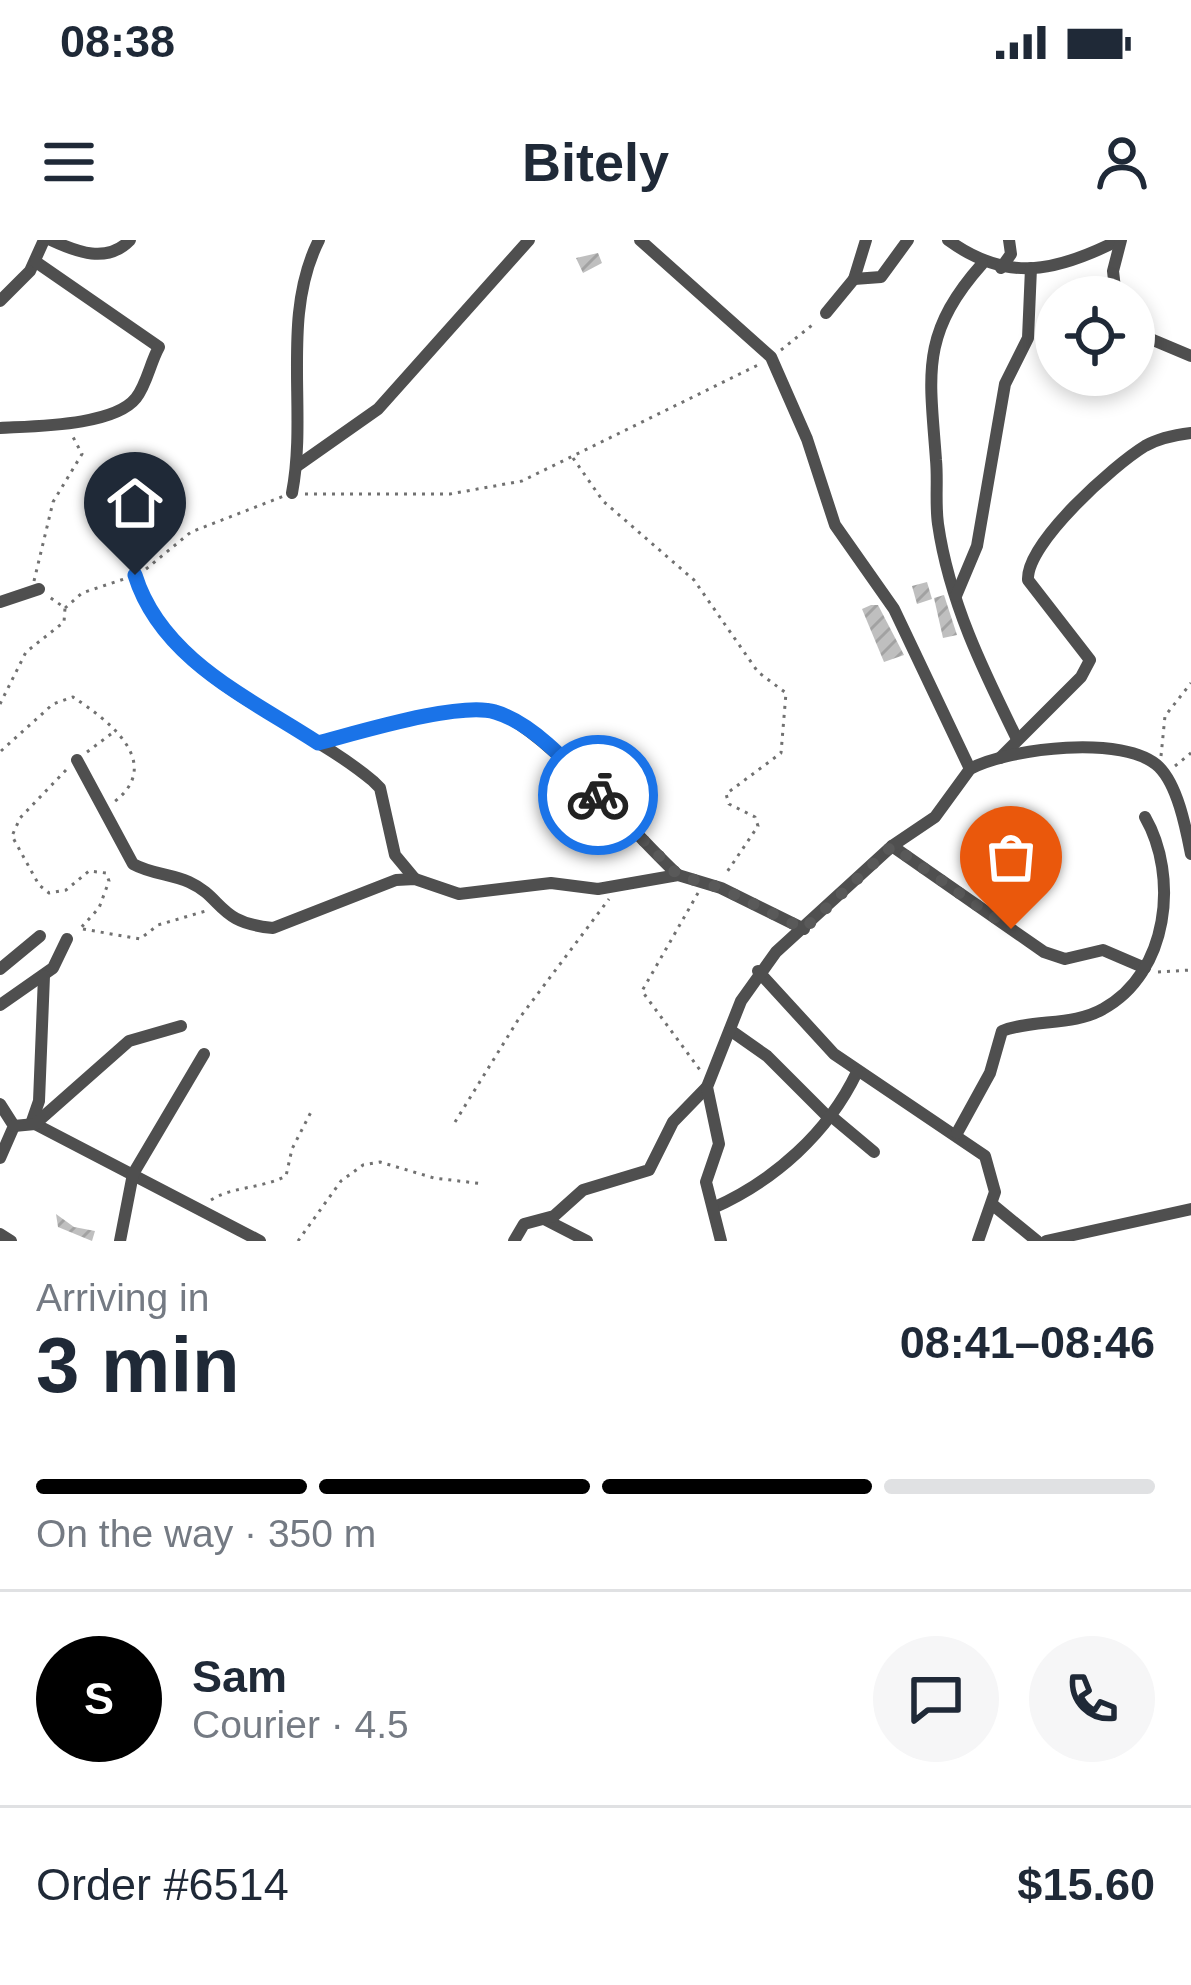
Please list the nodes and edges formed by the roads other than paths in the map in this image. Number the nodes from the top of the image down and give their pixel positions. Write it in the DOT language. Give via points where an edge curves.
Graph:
graph roads {
  1 [pos="48,240"];
  2 [pos="130,240"];
  3 [pos="319,240"];
  4 [pos="529,240"];
  5 [pos="640,240"];
  6 [pos="866,240"];
  7 [pos="908,240"];
  8 [pos="948,240"];
  9 [pos="1009,240"];
  10 [pos="1120,240"];
  11 [pos="36,262"];
  12 [pos="982,264"];
  13 [pos="1001,268"];
  14 [pos="1031,268"];
  15 [pos="1114,276"];
  16 [pos="854,279"];
  17 [pos="0,302"];
  18 [pos="826,313"];
  19 [pos="1155,341"];
  20 [pos="1191,356"];
  21 [pos="0,428"];
  22 [pos="1191,433"];
  23 [pos="297,466"];
  24 [pos="292,494"];
  25 [pos="135,575"];
  26 [pos="39,589"];
  27 [pos="956,596"];
  28 [pos="0,602"];
  29 [pos="1017,739"];
  30 [pos="318,743"];
  31 [pos="999,758"];
  32 [pos="77,760"];
  33 [pos="970,769"];
  34 [pos="1145,817"];
  35 [pos="892,846"];
  36 [pos="1191,854"];
  37 [pos="678,875"];
  38 [pos="416,878"];
  39 [pos="804,929"];
  40 [pos="40,936"];
  41 [pos="67,939"];
  42 [pos="1145,968"];
  43 [pos="0,969"];
  44 [pos="758,971"];
  45 [pos="44,976"];
  46 [pos="0,1005"];
  47 [pos="181,1026"];
  48 [pos="730,1030"];
  49 [pos="204,1054"];
  50 [pos="857,1072"];
  51 [pos="710,1082"];
  52 [pos="0,1104"];
  53 [pos="830,1117"];
  54 [pos="32,1125"];
  55 [pos="14,1126"];
  56 [pos="958,1133"];
  57 [pos="874,1152"];
  58 [pos="0,1158"];
  59 [pos="133,1174"];
  60 [pos="993,1205"];
  61 [pos="713,1208"];
  62 [pos="1191,1209"];
  63 [pos="546,1220"];
  64 [pos="0,1234"];
  65 [pos="11,1241"];
  66 [pos="120,1241"];
  67 [pos="260,1241"];
  68 [pos="514,1241"];
  69 [pos="586,1241"];
  70 [pos="721,1241"];
  71 [pos="978,1241"];
  72 [pos="1041,1241"];
  1 -- 2 [label="street" via="88,256"];
  1 -- 11 [label="street"];
  3 -- 23 [label="street" via="299,297"];
  4 -- 23 [label="street" via="378,409"];
  5 -- 33 [label="street" via="771,357 835,525 894,609"];
  6 -- 16 [label="street"];
  7 -- 16 [label="street" via="880,277"];
  8 -- 12 [label="street"];
  9 -- 13 [label="street"];
  10 -- 14 [label="street"];
  10 -- 15 [label="street"];
  11 -- 17 [label="street"];
  11 -- 21 [label="street" via="159,344 128,407 64,424"];
  12 -- 13 [label="street"];
  12 -- 27 [label="street" via="958,295 927,375 938,521"];
  13 -- 14 [label="street"];
  14 -- 27 [label="street" via="1028,338 1005,384 976,547"];
  16 -- 18 [label="street"];
  19 -- 20 [label="street"];
  22 -- 29 [label="street" via="1163,438 1119,466 1035,553 1028,580 1090,660"];
  23 -- 24 [label="street"];
  25 -- 30 [label="street" via="145,608 175,643"];
  26 -- 28 [label="street"];
  27 -- 29 [label="street"];
  29 -- 31 [label="street"];
  30 -- 37 [label="street" via="482,709 503,715 579,774"];
  30 -- 38 [label="street" via="380,788 395,855"];
  31 -- 33 [label="street"];
  31 -- 36 [label="street" via="1093,747 1132,754 1162,771"];
  32 -- 38 [label="street" via="133,864 195,884 217,908 254,926 273,928"];
  33 -- 35 [label="street" via="935,817"];
  34 -- 42 [label="street" via="1160,843 1166,888"];
  35 -- 39 [label="street"];
  35 -- 42 [label="street" via="1044,952 1065,958 1103,950"];
  37 -- 38 [label="street" via="616,887 551,883 458,894"];
  37 -- 39 [label="street"];
  39 -- 44 [label="street"];
  40 -- 43 [label="street"];
  41 -- 45 [label="street"];
  42 -- 56 [label="street" via="1102,1010 1003,1031"];
  44 -- 48 [label="street"];
  44 -- 50 [label="street"];
  45 -- 46 [label="street"];
  45 -- 54 [label="street"];
  47 -- 54 [label="street" via="129,1041"];
  48 -- 51 [label="street"];
  48 -- 53 [label="street"];
  49 -- 59 [label="street"];
  50 -- 53 [label="street"];
  50 -- 56 [label="street"];
  51 -- 61 [label="street" via="718,1132 706,1176"];
  51 -- 63 [label="street" via="673,1122 649,1170 583,1190"];
  52 -- 55 [label="street"];
  53 -- 57 [label="street"];
  53 -- 61 [label="street" via="776,1173"];
  54 -- 55 [label="street"];
  54 -- 59 [label="street"];
  55 -- 58 [label="street"];
  56 -- 60 [label="street" via="985,1156"];
  59 -- 66 [label="street"];
  59 -- 67 [label="street"];
  60 -- 71 [label="street"];
  60 -- 72 [label="street"];
  61 -- 70 [label="street"];
  62 -- 72 [label="street"];
  63 -- 68 [label="street" via="524,1224"];
  63 -- 69 [label="street"];
  64 -- 65 [label="street"];
}
